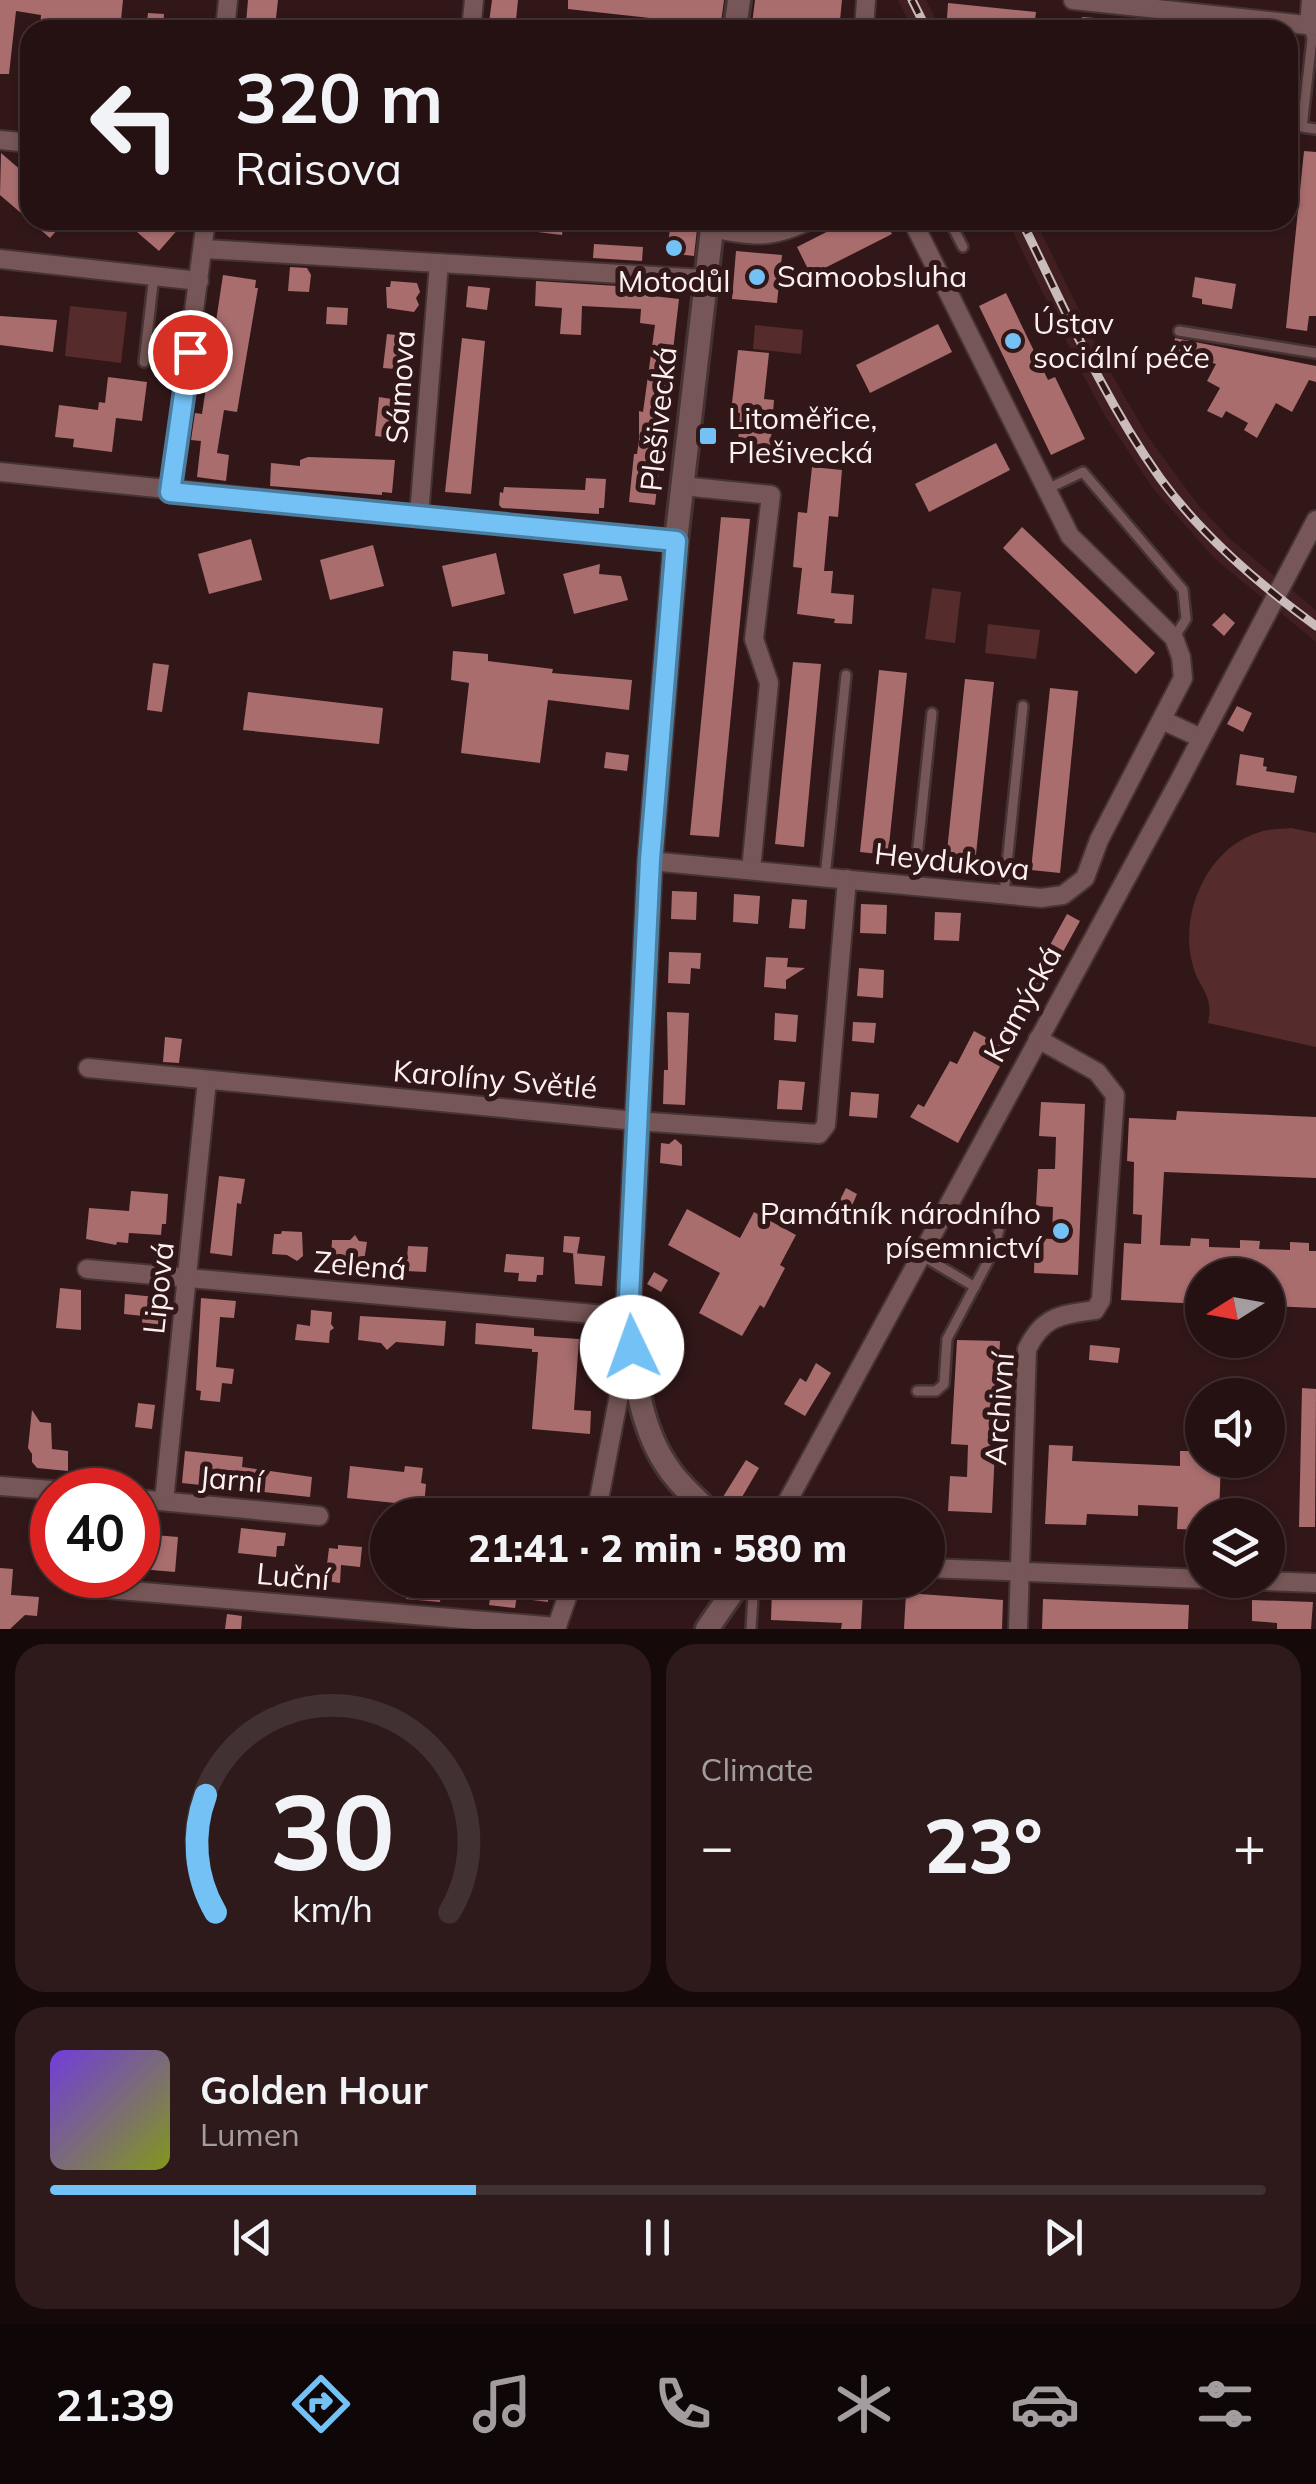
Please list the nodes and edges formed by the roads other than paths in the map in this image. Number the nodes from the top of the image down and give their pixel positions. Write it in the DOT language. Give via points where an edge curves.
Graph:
graph roads {
  1 [pos="1073,0"];
  2 [pos="1311,0"];
  3 [pos="1258,20"];
  4 [pos="1313,26"];
  5 [pos="1316,129"];
  6 [pos="205,230"];
  7 [pos="712,230"];
  8 [pos="730,230"];
  9 [pos="790,230"];
  10 [pos="917,230"];
  11 [pos="954,230"];
  12 [pos="963,247"];
  13 [pos="204,248"];
  14 [pos="0,259"];
  15 [pos="438,263"];
  16 [pos="154,275"];
  17 [pos="705,279"];
  18 [pos="199,281"];
  19 [pos="1179,331"];
  20 [pos="1316,353"];
  21 [pos="144,362"];
  22 [pos="0,472"];
  23 [pos="682,486"];
  24 [pos="1047,489"];
  25 [pos="170,492"];
  26 [pos="419,516"];
  27 [pos="1316,520"];
  28 [pos="676,541"];
  29 [pos="1174,638"];
  30 [pos="846,674"];
  31 [pos="1023,706"];
  32 [pos="932,713"];
  33 [pos="1162,720"];
  34 [pos="1201,738"];
  35 [pos="650,860"];
  36 [pos="752,870"];
  37 [pos="825,877"];
  38 [pos="847,879"];
  39 [pos="914,886"];
  40 [pos="1004,894"];
  41 [pos="1038,1039"];
  42 [pos="88,1068"];
  43 [pos="206,1080"];
  44 [pos="636,1121"];
  45 [pos="1021,1219"];
  46 [pos="921,1255"];
  47 [pos="87,1268"];
  48 [pos="188,1278"];
  49 [pos="974,1287"];
  50 [pos="628,1318"];
  51 [pos="635,1377"];
  52 [pos="916,1390"];
  53 [pos="0,1486"];
  54 [pos="30,1488"];
  55 [pos="599,1498"];
  56 [pos="696,1498"];
  57 [pos="789,1498"];
  58 [pos="160,1501"];
  59 [pos="164,1501"];
  60 [pos="318,1516"];
  61 [pos="945,1569"];
  62 [pos="1020,1571"];
  63 [pos="1185,1577"];
  64 [pos="1285,1582"];
  65 [pos="1316,1583"];
  66 [pos="160,1594"];
  67 [pos="567,1598"];
  68 [pos="729,1598"];
  69 [pos="753,1598"];
  70 [pos="556,1628"];
  71 [pos="707,1629"];
  72 [pos="751,1629"];
  73 [pos="1018,1629"];
  1 -- 3 [label="street"];
  2 -- 4 [label="street"];
  4 -- 5 [label="lane" via="1302,127"];
  6 -- 13 [label="street"];
  7 -- 17 [label="street, Plešivecká"];
  8 -- 9 [label="street" via="767,236"];
  10 -- 24 [label="street"];
  11 -- 12 [label="lane"];
  13 -- 15 [label="street"];
  13 -- 18 [label="street"];
  14 -- 16 [label="street"];
  15 -- 17 [label="street"];
  15 -- 26 [label="street, Sámova"];
  16 -- 18 [label="street"];
  16 -- 21 [label="lane"];
  17 -- 23 [label="street, Plešivecká"];
  18 -- 25 [label="street"];
  19 -- 20 [label="lane"];
  22 -- 25 [label="street"];
  23 -- 28 [label="street, Plešivecká"];
  23 -- 36 [label="street" via="771,495 754,639 768,684"];
  24 -- 29 [label="street" via="1073,540"];
  24 -- 29 [label="lane" via="1083,472 1183,590 1186,619"];
  25 -- 26 [label="street"];
  26 -- 28 [label="street"];
  27 -- 34 [label="street, Kamýcká"];
  28 -- 35 [label="street, Plešivecká"];
  29 -- 33 [label="street, Heydukova" via="1183,678"];
  30 -- 37 [label="lane"];
  31 -- 40 [label="lane"];
  32 -- 39 [label="lane"];
  33 -- 34 [label="street"];
  33 -- 40 [label="street, Heydukova" via="1085,878 1064,896"];
  34 -- 41 [label="street, Kamýcká"];
  35 -- 36 [label="street, Heydukova"];
  35 -- 44 [label="street, Plešivecká"];
  36 -- 37 [label="street, Heydukova"];
  37 -- 38 [label="street, Heydukova"];
  38 -- 39 [label="street, Heydukova"];
  38 -- 44 [label="street, Karolíny Světlé" via="826,1125 818,1134"];
  39 -- 40 [label="street, Heydukova"];
  41 -- 46 [label="street, Kamýcká"];
  41 -- 62 [label="street, Archivní" via="1097,1072 1114,1095 1102,1300 1095,1310 1042,1325 1027,1350"];
  42 -- 43 [label="street, Karolíny Světlé"];
  43 -- 44 [label="street, Karolíny Světlé"];
  43 -- 48 [label="street, Lipová"];
  44 -- 50 [label="street, Plešivecká"];
  45 -- 49 [label="lane" via="1001,1221"];
  46 -- 49 [label="lane"];
  46 -- 57 [label="street, Kamýcká"];
  47 -- 48 [label="street, Zelená"];
  48 -- 50 [label="street, Zelená"];
  48 -- 59 [label="street, Lipová"];
  49 -- 52 [label="lane" via="947,1339 944,1384"];
  50 -- 51 [label="street, Plešivecká"];
  51 -- 55 [label="street" via="618,1395"];
  51 -- 56 [label="street, Plešivecká" via="668,1468"];
  53 -- 54 [label="street"];
  58 -- 59 [label="street, Jarní"];
  59 -- 60 [label="street, Jarní"];
  61 -- 62 [label="street"];
  62 -- 63 [label="street"];
  62 -- 73 [label="street, Archivní"];
  64 -- 65 [label="street"];
  66 -- 70 [label="street, Luční"];
  67 -- 70 [label="street"];
  68 -- 71 [label="street"];
  69 -- 72 [label="lane"];
}
